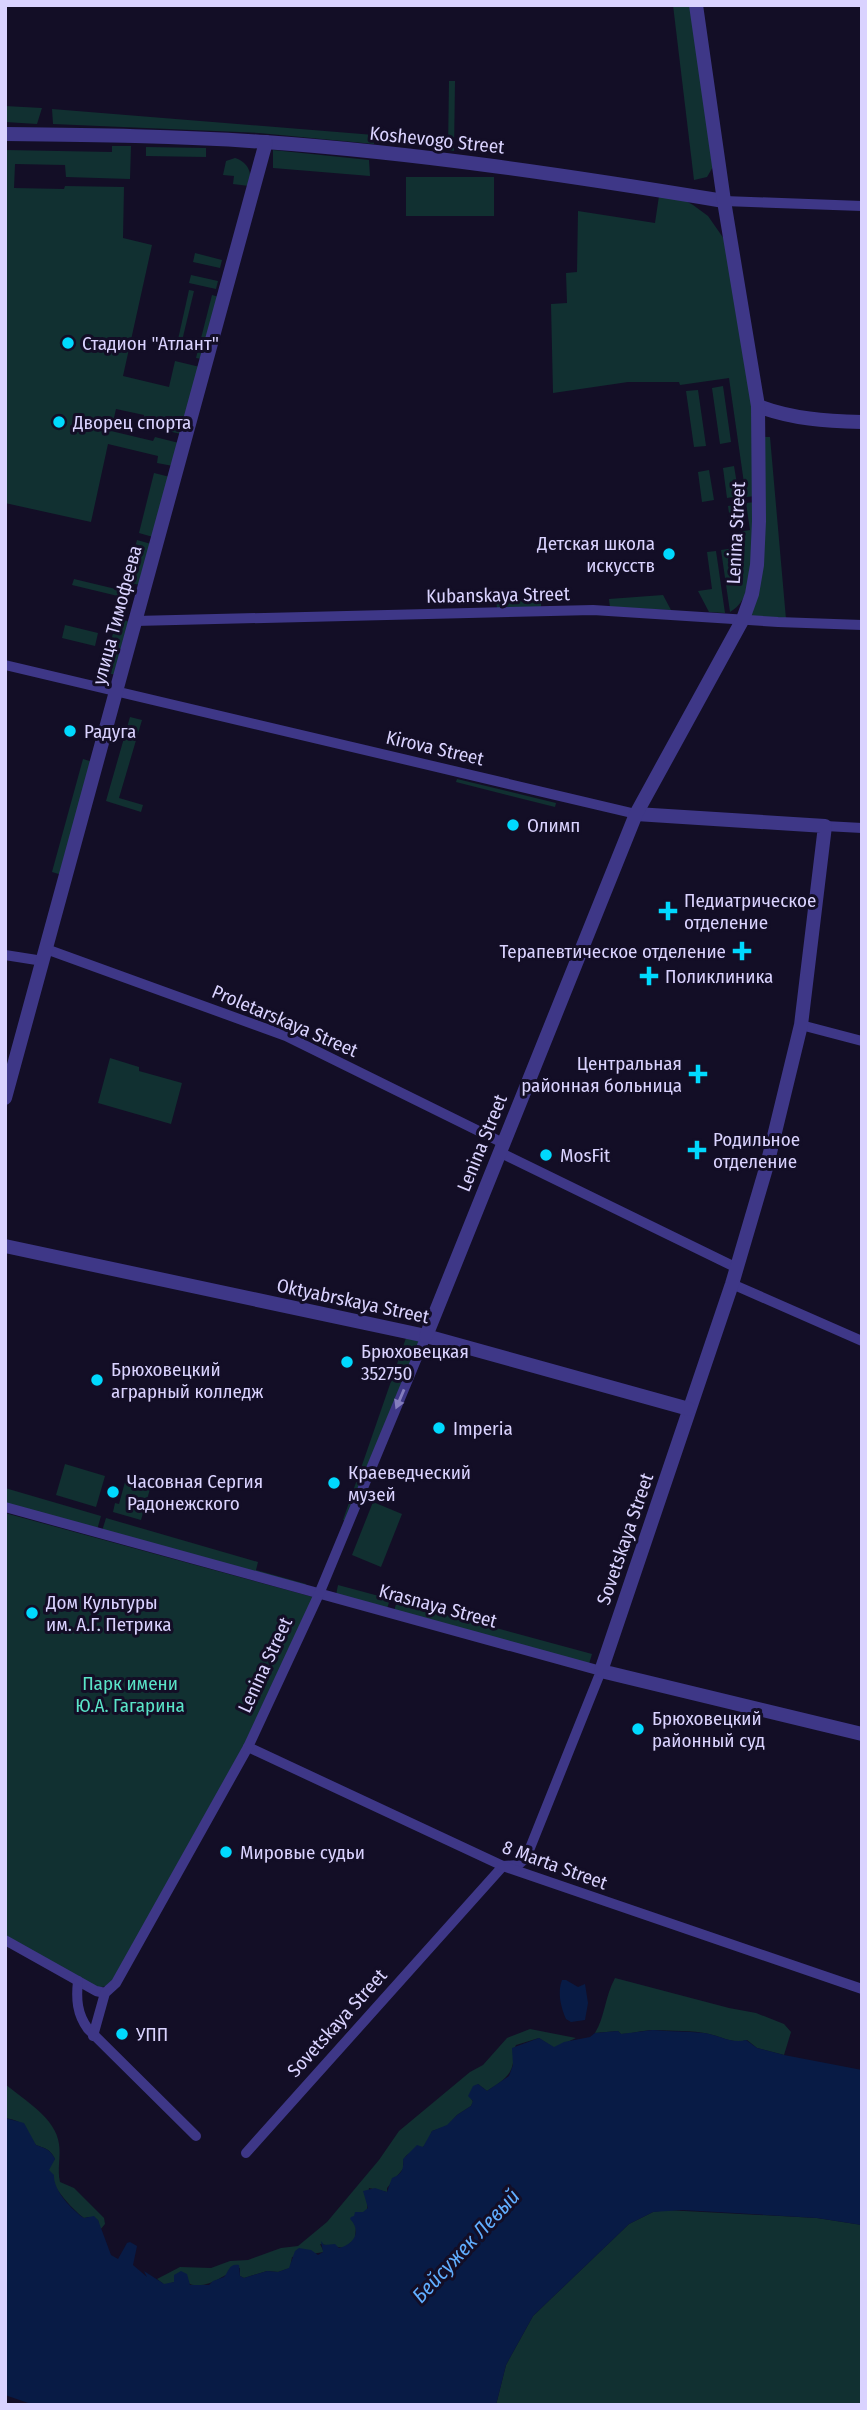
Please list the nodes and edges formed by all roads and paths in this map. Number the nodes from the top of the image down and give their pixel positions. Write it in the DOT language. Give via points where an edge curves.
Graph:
graph roads {
  1 [pos="695,5"];
  2 [pos="5,134"];
  3 [pos="266,142"];
  4 [pos="724,201"];
  5 [pos="862,206"];
  6 [pos="758,406"];
  7 [pos="862,422"];
  8 [pos="743,619"];
  9 [pos="135,621"];
  10 [pos="862,625"];
  11 [pos="5,665"];
  12 [pos="116,692"];
  13 [pos="636,814"];
  14 [pos="825,826"];
  15 [pos="862,828"];
  16 [pos="5,955"];
  17 [pos="45,955"];
  18 [pos="801,1025"];
  19 [pos="862,1041"];
  20 [pos="5,1098"];
  21 [pos="501,1148"];
  22 [pos="5,1246"];
  23 [pos="737,1268"];
  24 [pos="732,1284"];
  25 [pos="426,1336"];
  26 [pos="862,1341"];
  27 [pos="689,1409"];
  28 [pos="5,1507"];
  29 [pos="319,1594"];
  30 [pos="601,1671"];
  31 [pos="862,1734"];
  32 [pos="248,1746"];
  33 [pos="503,1866"];
  34 [pos="5,1940"];
  35 [pos="78,1981"];
  36 [pos="862,1989"];
  37 [pos="105,1993"];
  38 [pos="93,2036"];
  39 [pos="195,2136"];
  40 [pos="246,2153"];
  1 -- 4 [label="street, Lenina Street"];
  2 -- 3 [label="street, Koshevogo Street"];
  3 -- 4 [label="street, Koshevogo Street" via="486,164"];
  3 -- 9 [label="street, улица Тимофеева"];
  4 -- 5 [label="street, Koshevogo Street"];
  4 -- 6 [label="street, Lenina Street"];
  6 -- 7 [label="street" via="806,419"];
  6 -- 8 [label="street, Lenina Street" via="758,552"];
  8 -- 9 [label="street, Kubanskaya Street" via="593,610"];
  8 -- 10 [label="street, Kubanskaya Street"];
  8 -- 13 [label="street, Lenina Street"];
  9 -- 12 [label="street, улица Тимофеева"];
  11 -- 12 [label="street, Kirova Street"];
  12 -- 13 [label="street, Kirova Street"];
  12 -- 17 [label="street, улица Тимофеева"];
  13 -- 14 [label="street, Kirova Street"];
  13 -- 21 [label="street, Lenina Street"];
  14 -- 15 [label="street, Kirova Street"];
  14 -- 18 [label="street, Sovetskaya Street"];
  16 -- 17 [label="street, Proletarskaya Street"];
  17 -- 20 [label="street, улица Тимофеева"];
  17 -- 21 [label="street, Proletarskaya Street" via="286,1037"];
  18 -- 19 [label="street"];
  18 -- 23 [label="street, Sovetskaya Street"];
  21 -- 23 [label="street, Proletarskaya Street"];
  21 -- 25 [label="street, Lenina Street"];
  22 -- 25 [label="street, Oktyabrskaya Street"];
  23 -- 24 [label="street, Sovetskaya Street"];
  24 -- 26 [label="street"];
  24 -- 27 [label="street, Sovetskaya Street"];
  25 -- 27 [label="street, Oktyabrskaya Street"];
  25 -- 29 [label="street, Lenina Street, one-way"];
  27 -- 30 [label="street, Sovetskaya Street"];
  28 -- 29 [label="street, Krasnaya Street"];
  29 -- 30 [label="street, Krasnaya Street"];
  29 -- 32 [label="street, Lenina Street"];
  30 -- 31 [label="street, Krasnaya Street"];
  30 -- 33 [label="street, Sovetskaya Street" via="526,1858 518,1865"];
  32 -- 33 [label="street, 8 Marta Street"];
  32 -- 37 [label="street, Lenina Street" via="116,1983"];
  33 -- 36 [label="street, 8 Marta Street"];
  33 -- 40 [label="street, Sovetskaya Street"];
  34 -- 35 [label="street"];
  35 -- 37 [label="street"];
  35 -- 38 [label="street" via="79,2015"];
  37 -- 38 [label="street, Lenina Street"];
  38 -- 39 [label="street"];
}
